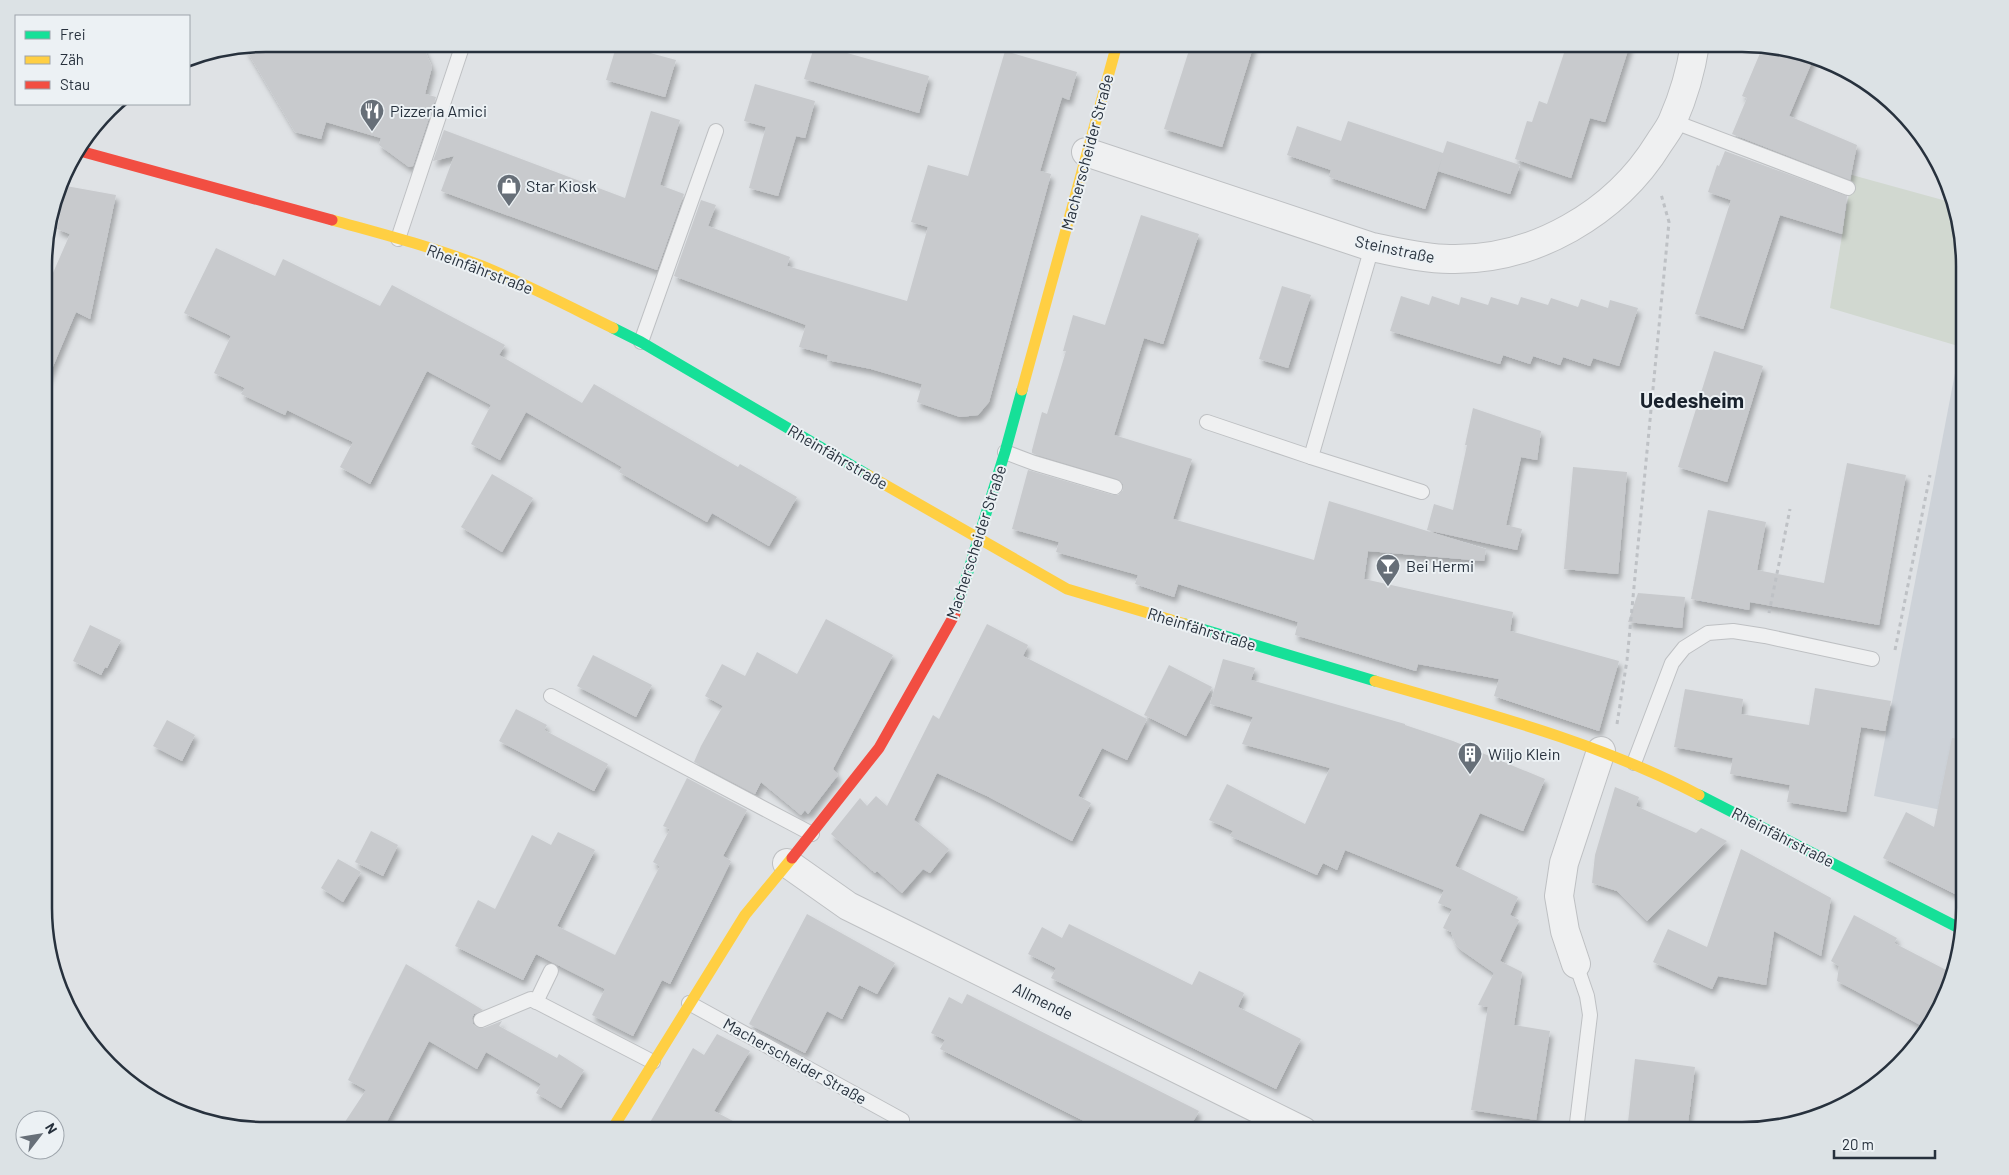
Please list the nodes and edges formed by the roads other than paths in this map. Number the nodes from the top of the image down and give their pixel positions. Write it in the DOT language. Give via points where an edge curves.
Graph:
graph roads {
  1 [pos="460,52"];
  2 [pos="1115,52"];
  3 [pos="1694,52"];
  4 [pos="1672,121"];
  5 [pos="716,131"];
  6 [pos="87,152"];
  7 [pos="1086,152"];
  8 [pos="1848,188"];
  9 [pos="398,239"];
  10 [pos="1372,247"];
  11 [pos="641,342"];
  12 [pos="1207,422"];
  13 [pos="1005,452"];
  14 [pos="1311,457"];
  15 [pos="1115,487"];
  16 [pos="1422,492"];
  17 [pos="978,539"];
  18 [pos="1872,659"];
  19 [pos="551,696"];
  20 [pos="1601,751"];
  21 [pos="1634,763"];
  22 [pos="812,834"];
  23 [pos="787,863"];
  24 [pos="1956,926"];
  25 [pos="1576,964"];
  26 [pos="551,971"];
  27 [pos="536,1002"];
  28 [pos="689,1003"];
  29 [pos="481,1020"];
  30 [pos="653,1062"];
  31 [pos="902,1120"];
  32 [pos="616,1122"];
  33 [pos="1285,1122"];
  34 [pos="1577,1122"];
  1 -- 9 [label="lane"];
  2 -- 7 [label="street, Macherscheider Straße"];
  3 -- 4 [label="street, Steinstraße" via="1690,75"];
  4 -- 8 [label="lane"];
  4 -- 10 [label="street, Steinstraße" via="1650,158 1621,190 1568,230 1513,252 1450,259 1412,256"];
  5 -- 11 [label="lane"];
  6 -- 9 [label="street, Rheinfährstraße"];
  7 -- 10 [label="street, Steinstraße"];
  7 -- 13 [label="street, Macherscheider Straße"];
  9 -- 11 [label="street, Rheinfährstraße" via="481,266"];
  10 -- 14 [label="lane"];
  11 -- 17 [label="street, Rheinfährstraße"];
  12 -- 14 [label="lane"];
  13 -- 15 [label="lane"];
  13 -- 17 [label="street, Macherscheider Straße"];
  14 -- 16 [label="lane"];
  17 -- 20 [label="street, Rheinfährstraße" via="1067,589"];
  17 -- 22 [label="street, Macherscheider Straße" via="956,612 942,637 879,748"];
  18 -- 21 [label="lane" via="1765,636 1716,632 1700,637 1684,648 1672,663"];
  19 -- 22 [label="lane"];
  20 -- 21 [label="street, Rheinfährstraße"];
  20 -- 25 [label="street" via="1564,863 1559,896 1565,931"];
  21 -- 24 [label="street, Rheinfährstraße"];
  22 -- 23 [label="street, Macherscheider Straße"];
  23 -- 28 [label="street, Macherscheider Straße" via="745,915"];
  23 -- 33 [label="street, Allmende" via="848,906"];
  25 -- 34 [label="lane" via="1590,1014"];
  26 -- 27 [label="lane"];
  27 -- 29 [label="lane" via="531,999"];
  27 -- 30 [label="lane"];
  28 -- 30 [label="street, Macherscheider Straße"];
  28 -- 31 [label="lane, Macherscheider Straße"];
  30 -- 32 [label="street, Macherscheider Straße"];
}
